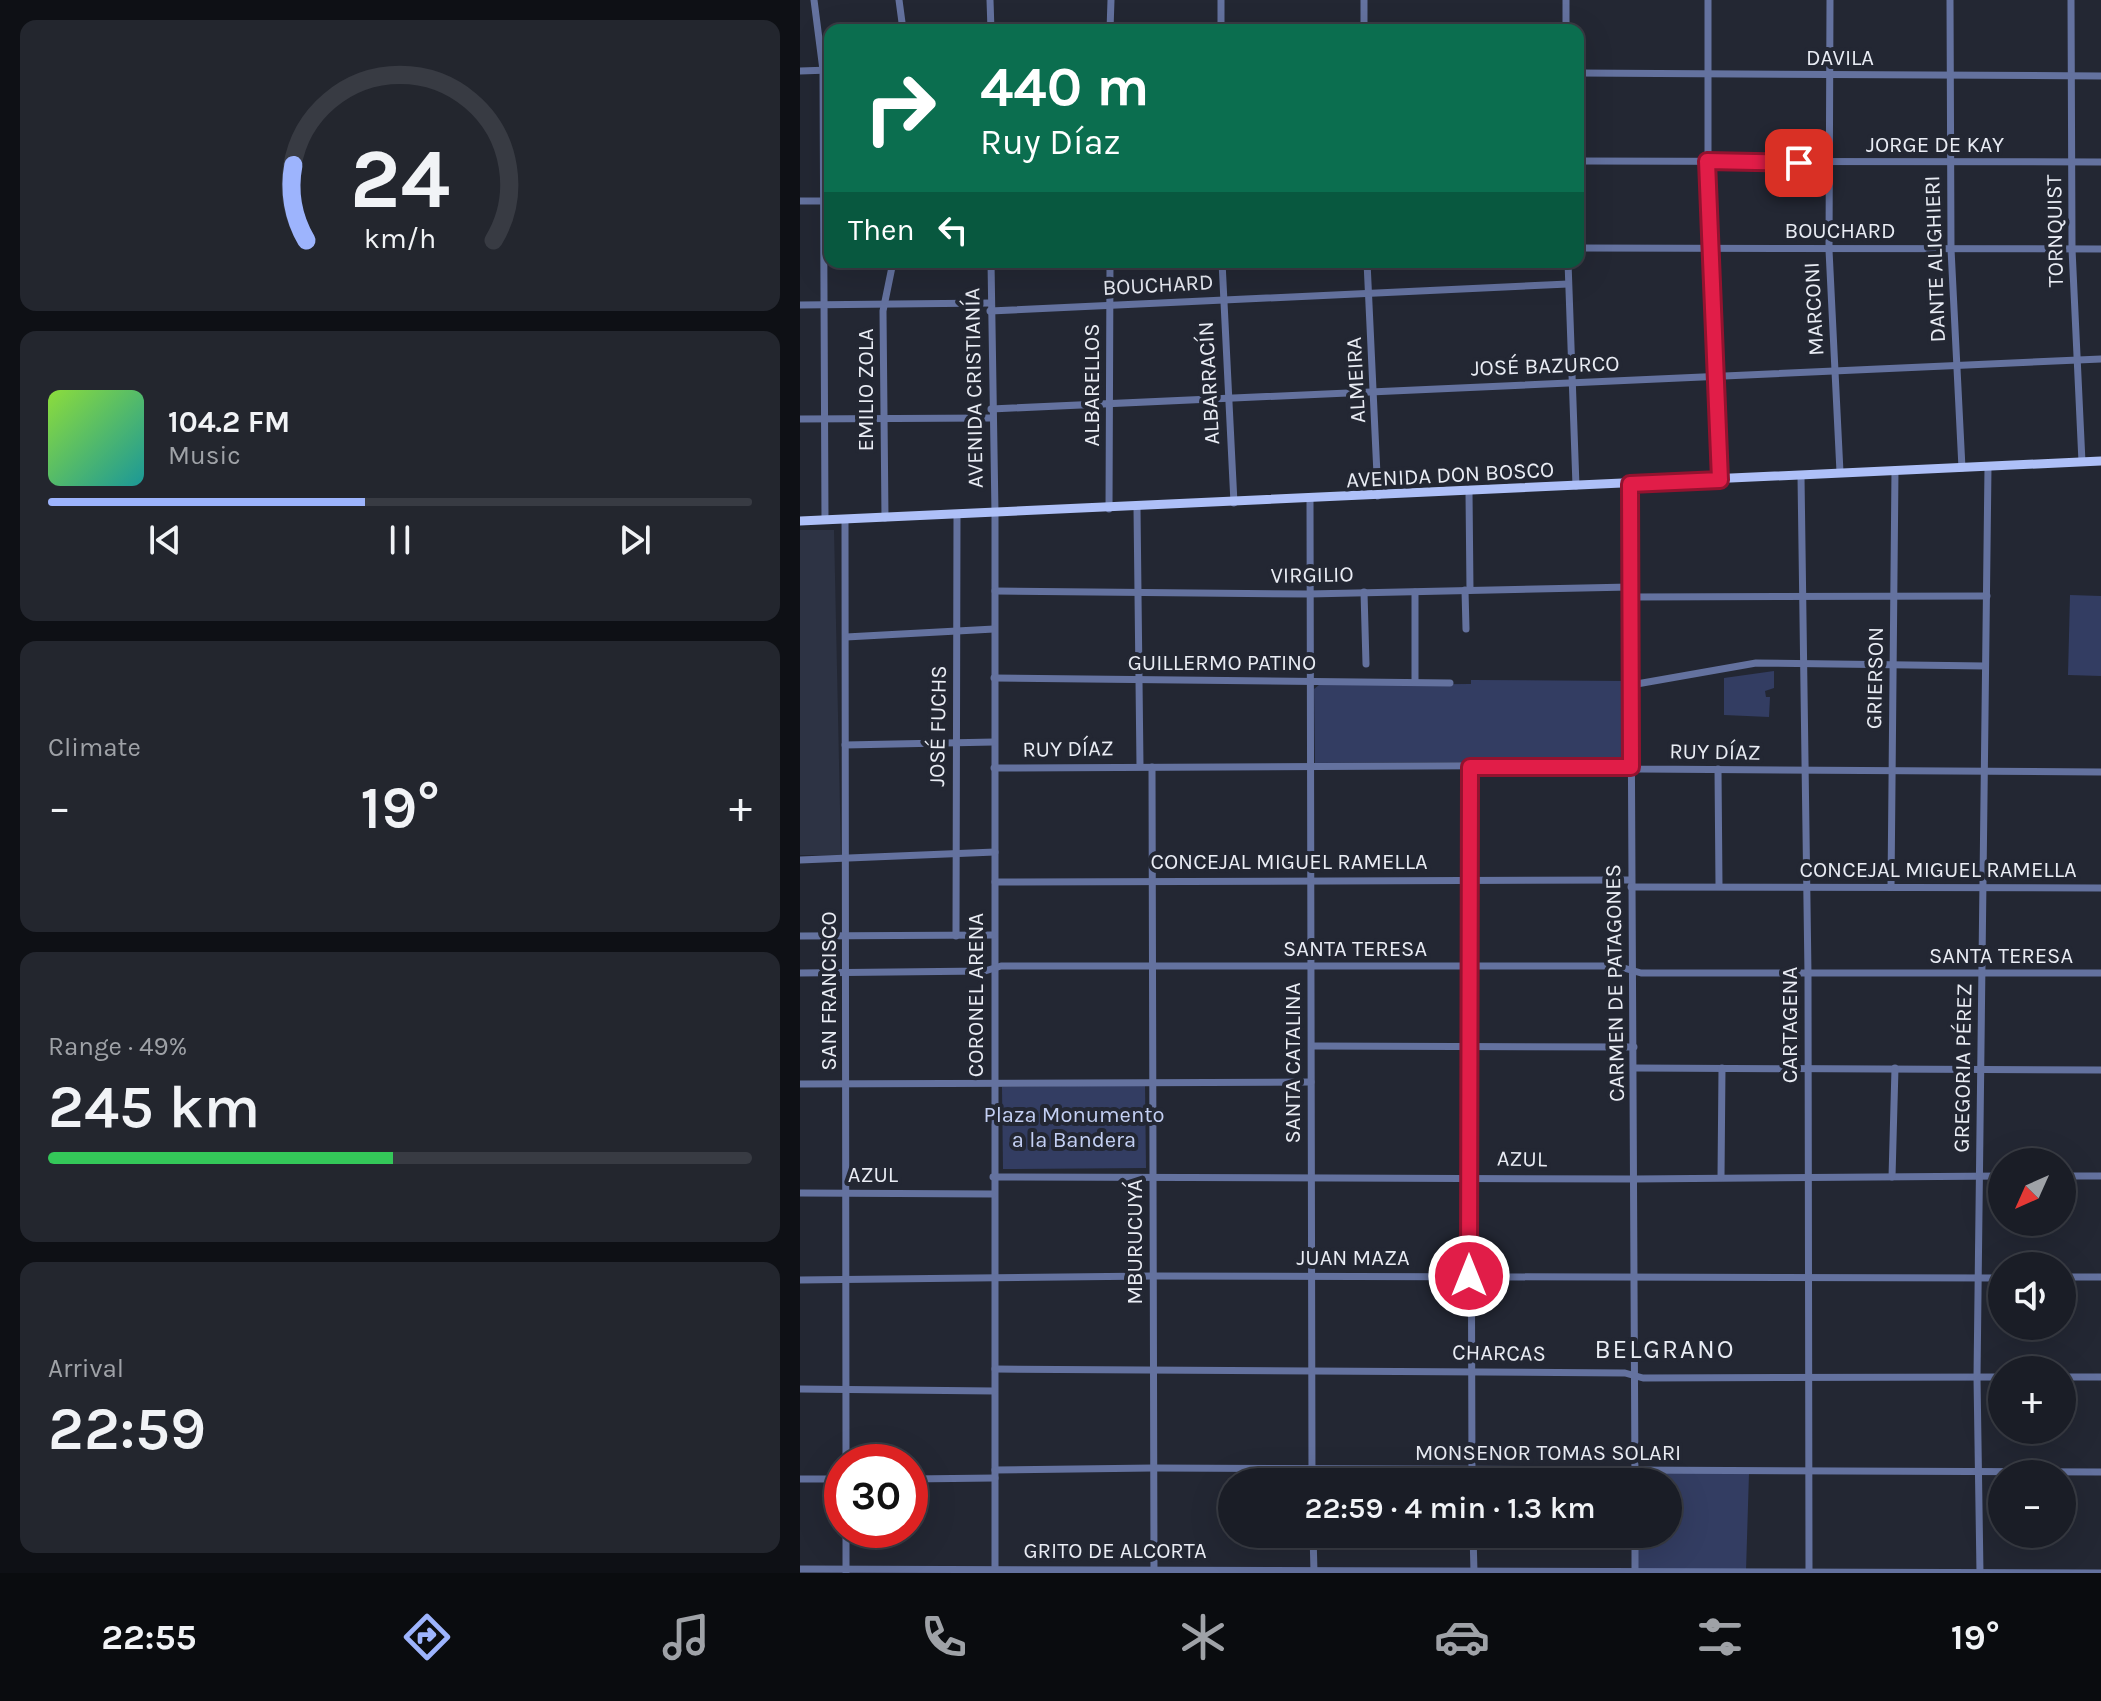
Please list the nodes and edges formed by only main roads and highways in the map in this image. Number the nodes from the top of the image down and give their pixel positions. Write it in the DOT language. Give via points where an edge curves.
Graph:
graph roads {
  1 [pos="2101,461"];
  2 [pos="800,521"];
  1 -- 2 [label="main road, AVENIDA DON BOSCO"];
}
